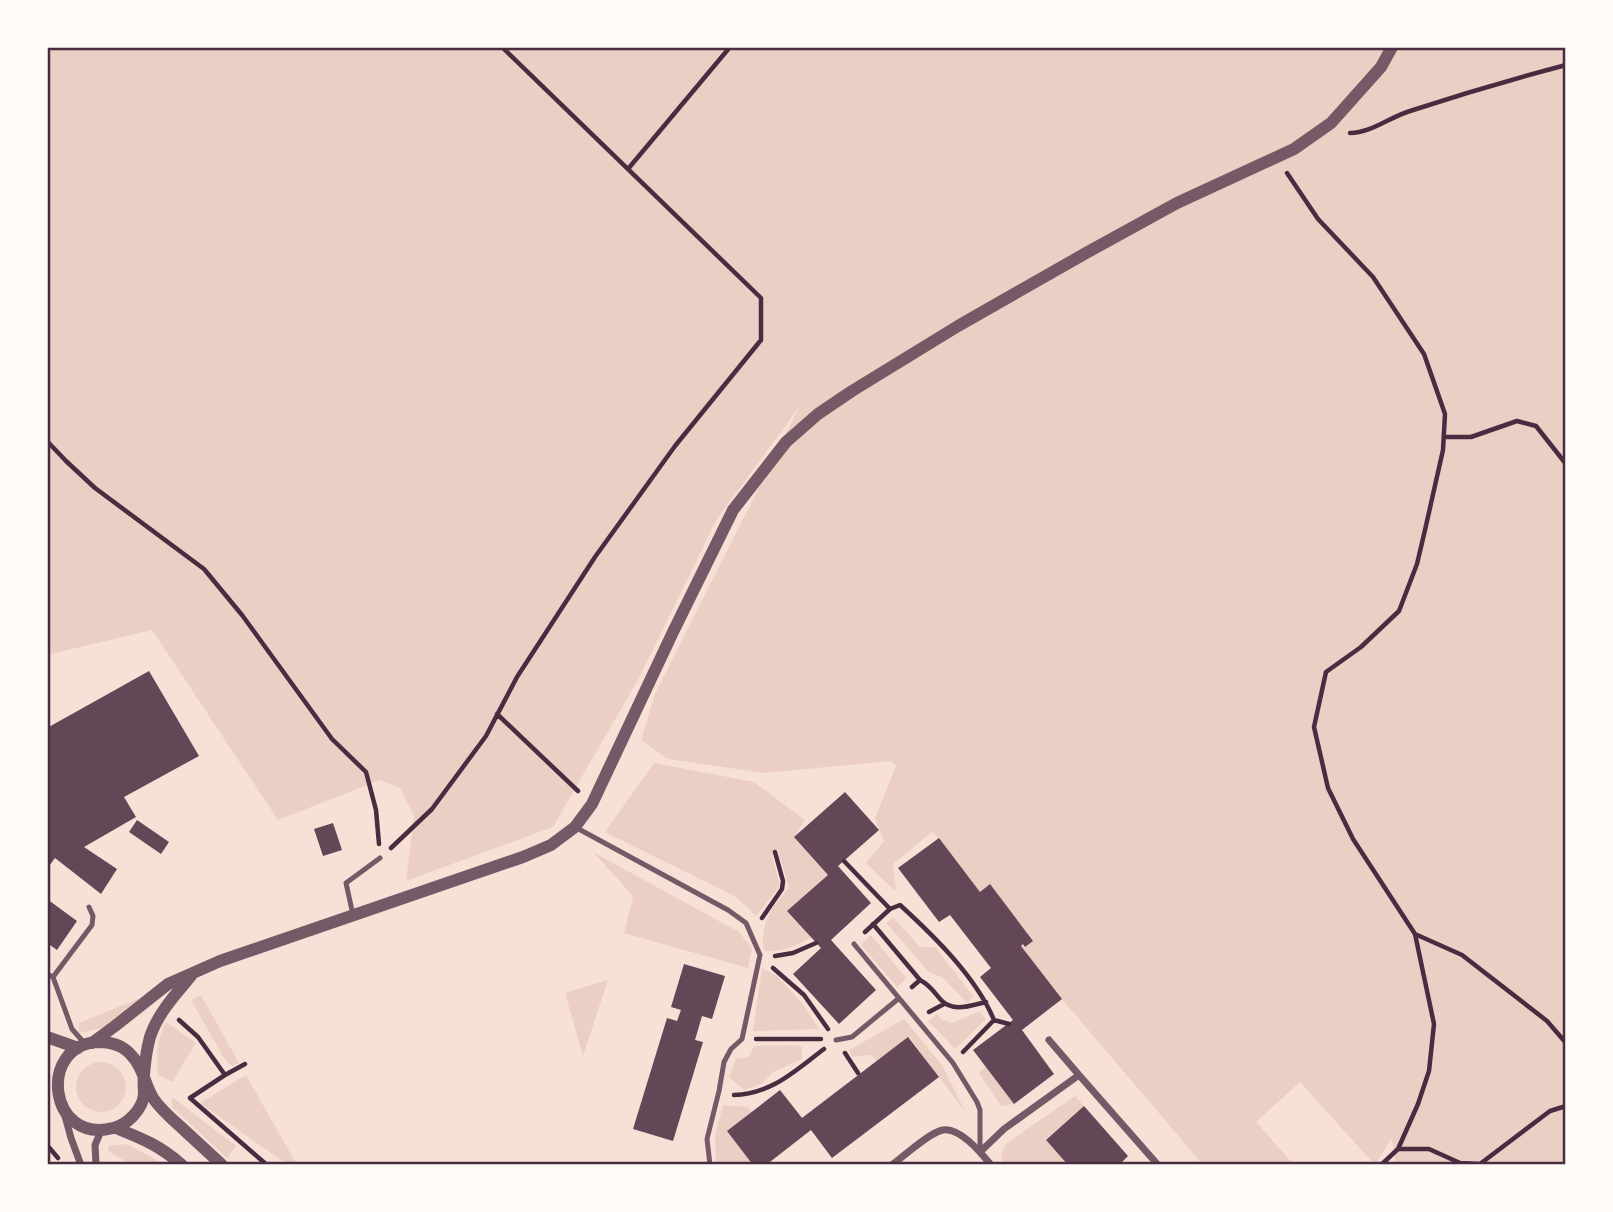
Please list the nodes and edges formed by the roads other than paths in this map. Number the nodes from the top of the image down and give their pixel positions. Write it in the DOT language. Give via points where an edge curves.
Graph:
graph roads {
  1 [pos="1392,47"];
  2 [pos="575,827"];
  3 [pos="380,858"];
  4 [pos="89,907"];
  5 [pos="353,915"];
  6 [pos="854,944"];
  7 [pos="192,974"];
  8 [pos="50,976"];
  9 [pos="898,999"];
  10 [pos="47,1037"];
  11 [pos="836,1040"];
  12 [pos="1049,1040"];
  13 [pos="85,1045"];
  14 [pos="1079,1075"];
  15 [pos="144,1076"];
  16 [pos="47,1084"];
  17 [pos="58,1099"];
  18 [pos="64,1112"];
  19 [pos="116,1128"];
  20 [pos="102,1130"];
  21 [pos="980,1152"];
  22 [pos="80,1165"];
  23 [pos="96,1165"];
  24 [pos="182,1165"];
  25 [pos="222,1165"];
  26 [pos="710,1165"];
  27 [pos="892,1165"];
  28 [pos="990,1165"];
  29 [pos="1158,1165"];
  1 -- 2 [label="street" via="1381,67 1331,123 1294,149 1177,203 958,326 852,391 786,442 733,510 592,804"];
  2 -- 5 [label="street" via="551,845 523,857"];
  2 -- 26 [label="lane" via="729,910 746,923 760,955 742,1039 724,1062 707,1139"];
  3 -- 5 [label="lane" via="346,883"];
  4 -- 8 [label="lane" via="92,925"];
  5 -- 7 [label="street"];
  6 -- 9 [label="lane"];
  7 -- 13 [label="street" via="168,984"];
  7 -- 15 [label="street" via="159,1017"];
  8 -- 13 [label="lane" via="72,1029"];
  9 -- 11 [label="lane" via="852,1037"];
  9 -- 21 [label="lane" via="953,1063 980,1110"];
  10 -- 13 [label="street"];
  12 -- 14 [label="street"];
  13 -- 15 [label="street" via="107,1042 121,1047 133,1056"];
  13 -- 17 [label="street" via="67,1058 60,1070"];
  14 -- 21 [label="street"];
  14 -- 29 [label="street"];
  15 -- 19 [label="street" via="144,1097 138,1110"];
  15 -- 25 [label="street" via="162,1111"];
  16 -- 17 [label="street"];
  17 -- 18 [label="street"];
  18 -- 20 [label="street" via="88,1129"];
  18 -- 22 [label="street"];
  19 -- 20 [label="street"];
  19 -- 24 [label="street" via="145,1139"];
  20 -- 23 [label="street" via="95,1145"];
  21 -- 27 [label="street" via="956,1132 944,1130"];
  21 -- 28 [label="street"];
}
